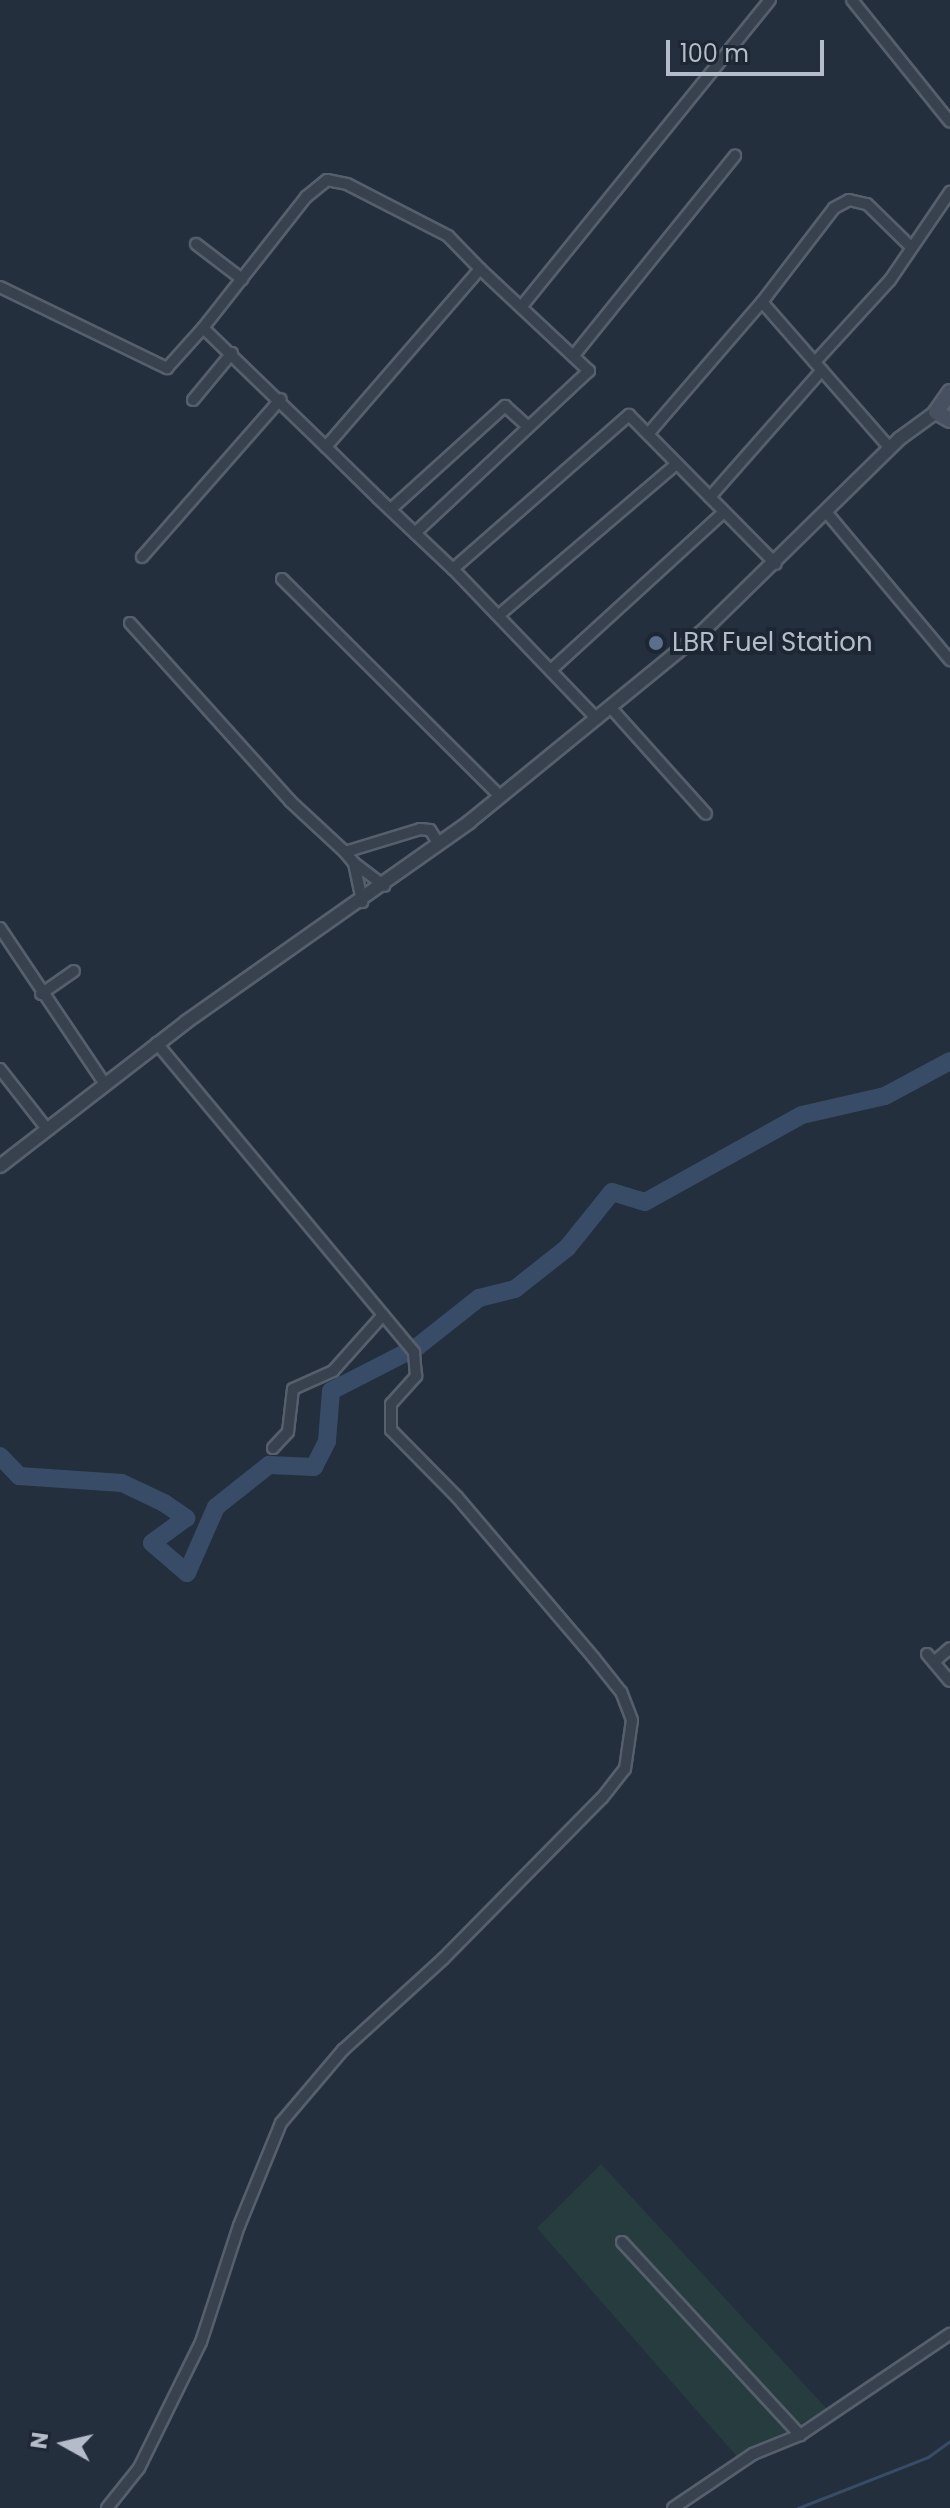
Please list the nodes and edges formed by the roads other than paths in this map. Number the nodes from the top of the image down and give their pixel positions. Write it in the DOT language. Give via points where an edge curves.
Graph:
graph roads {
  1 [pos="770,0"];
  2 [pos="852,0"];
  3 [pos="950,122"];
  4 [pos="735,156"];
  5 [pos="950,192"];
  6 [pos="196,244"];
  7 [pos="911,247"];
  8 [pos="480,269"];
  9 [pos="242,279"];
  10 [pos="0,287"];
  11 [pos="762,302"];
  12 [pos="522,306"];
  13 [pos="203,328"];
  14 [pos="232,353"];
  15 [pos="575,354"];
  16 [pos="818,366"];
  17 [pos="950,392"];
  18 [pos="281,399"];
  19 [pos="193,400"];
  20 [pos="936,412"];
  21 [pos="950,420"];
  22 [pos="526,425"];
  23 [pos="648,434"];
  24 [pos="326,447"];
  25 [pos="890,448"];
  26 [pos="675,465"];
  27 [pos="710,497"];
  28 [pos="391,509"];
  29 [pos="724,512"];
  30 [pos="827,513"];
  31 [pos="415,533"];
  32 [pos="142,557"];
  33 [pos="776,564"];
  34 [pos="453,569"];
  35 [pos="282,579"];
  36 [pos="499,615"];
  37 [pos="130,623"];
  38 [pos="950,660"];
  39 [pos="552,669"];
  40 [pos="611,708"];
  41 [pos="597,719"];
  42 [pos="500,796"];
  43 [pos="706,814"];
  44 [pos="439,844"];
  45 [pos="345,852"];
  46 [pos="354,863"];
  47 [pos="384,886"];
  48 [pos="362,902"];
  49 [pos="0,928"];
  50 [pos="74,971"];
  51 [pos="41,994"];
  52 [pos="157,1043"];
  53 [pos="0,1069"];
  54 [pos="105,1084"];
  55 [pos="47,1129"];
  56 [pos="0,1166"];
  57 [pos="383,1315"];
  58 [pos="273,1448"];
  59 [pos="950,1648"];
  60 [pos="950,1681"];
  61 [pos="622,2242"];
  62 [pos="950,2334"];
  63 [pos="800,2435"];
  64 [pos="107,2508"];
  65 [pos="673,2508"];
  1 -- 12 [label="street"];
  2 -- 3 [label="street"];
  4 -- 15 [label="street"];
  5 -- 7 [label="street"];
  6 -- 9 [label="street"];
  7 -- 11 [label="street" via="867,204 849,200 834,208"];
  7 -- 16 [label="street"];
  8 -- 9 [label="street" via="448,236 327,180 306,197"];
  8 -- 12 [label="street"];
  8 -- 24 [label="street"];
  9 -- 13 [label="street"];
  10 -- 13 [label="street" via="167,368"];
  11 -- 16 [label="street"];
  11 -- 23 [label="street"];
  12 -- 15 [label="street"];
  13 -- 14 [label="street"];
  14 -- 18 [label="street"];
  14 -- 19 [label="street"];
  15 -- 22 [label="street" via="589,371"];
  16 -- 25 [label="street"];
  16 -- 27 [label="street"];
  17 -- 20 [label="main road"];
  18 -- 24 [label="street"];
  18 -- 32 [label="street"];
  20 -- 21 [label="main road"];
  20 -- 25 [label="street"];
  22 -- 28 [label="street" via="505,406"];
  22 -- 31 [label="street"];
  23 -- 26 [label="street"];
  23 -- 34 [label="street" via="629,415"];
  24 -- 28 [label="street"];
  25 -- 30 [label="street"];
  26 -- 27 [label="street"];
  26 -- 36 [label="street"];
  27 -- 29 [label="street"];
  28 -- 31 [label="street"];
  29 -- 33 [label="street"];
  29 -- 39 [label="street"];
  30 -- 33 [label="street"];
  30 -- 38 [label="street"];
  31 -- 34 [label="street"];
  33 -- 40 [label="street"];
  34 -- 36 [label="street"];
  35 -- 42 [label="street"];
  36 -- 39 [label="street"];
  37 -- 45 [label="street" via="290,801"];
  39 -- 41 [label="street"];
  40 -- 41 [label="street"];
  40 -- 43 [label="street"];
  41 -- 42 [label="street"];
  42 -- 44 [label="street"];
  44 -- 45 [label="street" via="430,830 420,829"];
  44 -- 47 [label="street"];
  45 -- 46 [label="street"];
  46 -- 47 [label="street"];
  46 -- 48 [label="street"];
  47 -- 48 [label="street"];
  48 -- 52 [label="street"];
  49 -- 51 [label="street"];
  50 -- 51 [label="street"];
  51 -- 54 [label="street"];
  52 -- 54 [label="street"];
  52 -- 57 [label="street"];
  53 -- 55 [label="street"];
  54 -- 55 [label="street"];
  55 -- 56 [label="street"];
  57 -- 58 [label="street" via="333,1371 293,1389 288,1432"];
  57 -- 64 [label="street" via="414,1352 416,1376 391,1404 391,1430 457,1497 621,1692 632,1720 629,1758 602,1798 443,1959 343,2050 290,2110 256,2182 201,2342 139,2468"];
  59 -- 60 [label="street" via="931,1658"];
  61 -- 63 [label="street"];
  62 -- 63 [label="street"];
  63 -- 65 [label="street" via="753,2454"];
}
